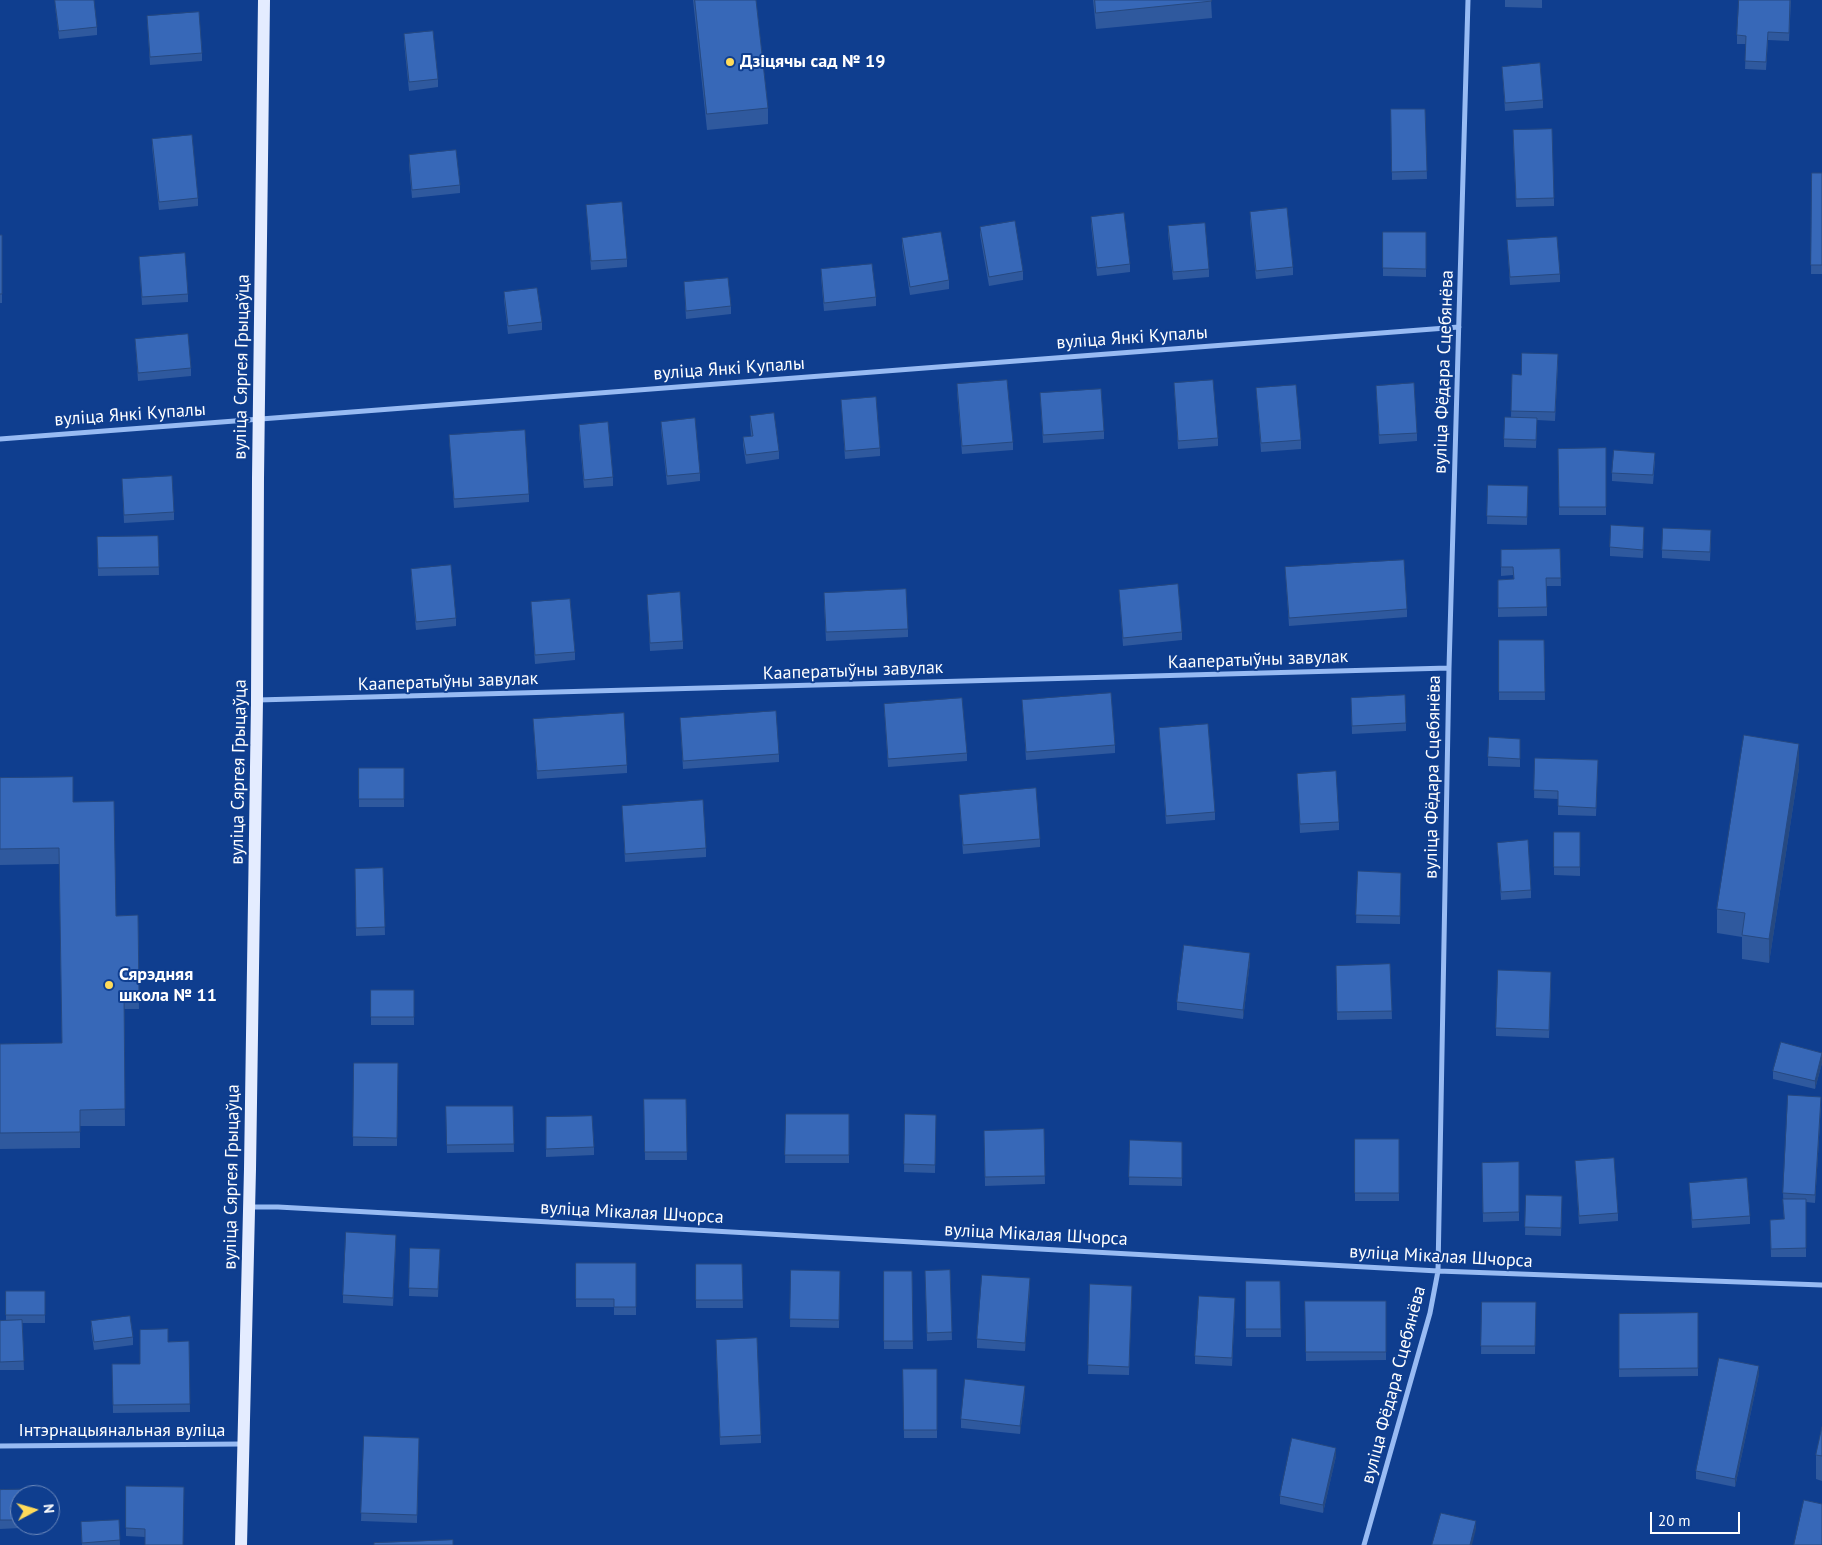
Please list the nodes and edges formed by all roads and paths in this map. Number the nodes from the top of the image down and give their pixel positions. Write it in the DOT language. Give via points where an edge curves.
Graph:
graph roads {
  1 [pos="264,0"];
  2 [pos="1468,0"];
  3 [pos="1459,327"];
  4 [pos="260,419"];
  5 [pos="0,439"];
  6 [pos="1449,668"];
  7 [pos="258,700"];
  8 [pos="249,1207"];
  9 [pos="1438,1271"];
  10 [pos="1822,1286"];
  11 [pos="244,1444"];
  12 [pos="0,1446"];
  13 [pos="241,1545"];
  14 [pos="1364,1545"];
  1 -- 4 [label="main road, вуліца Сяргея Грыцаўца"];
  2 -- 3 [label="street, вуліца Фёдара Сцебянёва"];
  3 -- 4 [label="street, вуліца Янкі Купалы"];
  3 -- 6 [label="street, вуліца Фёдара Сцебянёва"];
  4 -- 5 [label="street, вуліца Янкі Купалы"];
  4 -- 7 [label="main road, вуліца Сяргея Грыцаўца"];
  6 -- 7 [label="street, Кааператыўны завулак"];
  6 -- 9 [label="street, вуліца Фёдара Сцебянёва"];
  7 -- 8 [label="main road, вуліца Сяргея Грыцаўца"];
  8 -- 9 [label="street, вуліца Мікалая Шчорса"];
  8 -- 11 [label="main road, вуліца Сяргея Грыцаўца"];
  9 -- 10 [label="street, вуліца Мікалая Шчорса"];
  9 -- 14 [label="street, вуліца Фёдара Сцебянёва" via="1430,1313"];
  11 -- 12 [label="street, Інтэрнацыянальная вуліца"];
  11 -- 13 [label="main road, вуліца Сяргея Грыцаўца"];
}
